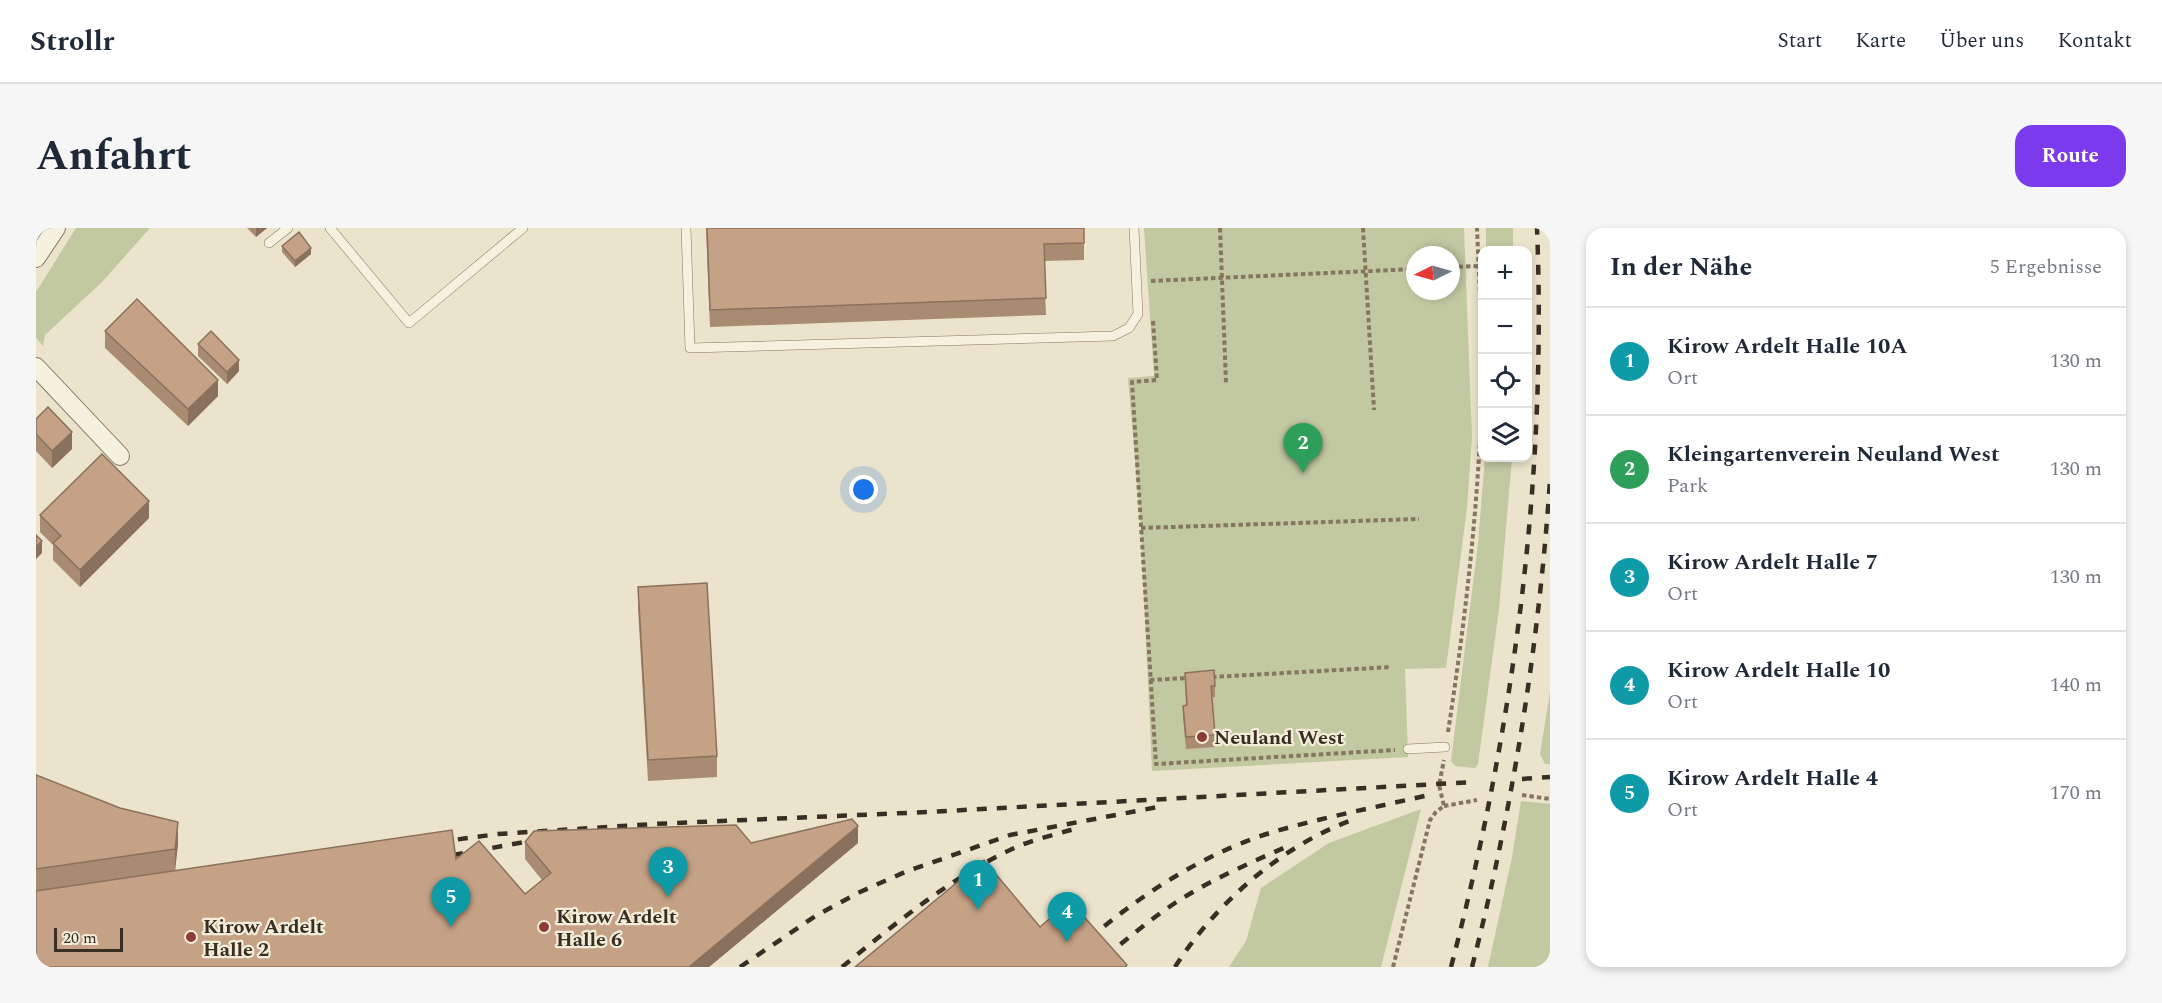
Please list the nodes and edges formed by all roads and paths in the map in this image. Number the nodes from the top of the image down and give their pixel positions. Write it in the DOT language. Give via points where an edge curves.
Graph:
graph roads {
  1 [pos="56,228"];
  2 [pos="288,228"];
  3 [pos="330,228"];
  4 [pos="523,228"];
  5 [pos="686,228"];
  6 [pos="1134,228"];
  7 [pos="1220,228"];
  8 [pos="1363,228"];
  9 [pos="1478,228"];
  10 [pos="269,243"];
  11 [pos="1478,246"];
  12 [pos="36,258"];
  13 [pos="1478,266"];
  14 [pos="1460,267"];
  15 [pos="1406,269"];
  16 [pos="1365,271"];
  17 [pos="1222,278"];
  18 [pos="1151,292"];
  19 [pos="1479,300"];
  20 [pos="1153,314"];
  21 [pos="36,367"];
  22 [pos="1226,383"];
  23 [pos="1374,410"];
  24 [pos="120,456"];
  25 [pos="1419,519"];
  26 [pos="1141,528"];
  27 [pos="1390,667"];
  28 [pos="1196,677"];
  29 [pos="1208,677"];
  30 [pos="1150,680"];
  31 [pos="1446,747"];
  32 [pos="1408,749"];
  33 [pos="1521,795"];
  34 [pos="1550,799"];
  35 [pos="1477,800"];
  36 [pos="1444,806"];
  37 [pos="1393,967"];
  1 -- 12 [label="street"];
  2 -- 10 [label="lane"];
  3 -- 4 [label="lane" via="409,322"];
  5 -- 6 [label="lane" via="690,348 1113,336 1129,328 1138,314"];
  7 -- 17 [label="path"];
  8 -- 16 [label="path"];
  9 -- 11 [label="path"];
  13 -- 14 [label="path"];
  15 -- 16 [label="path"];
  16 -- 17 [label="path"];
  16 -- 23 [label="path"];
  17 -- 18 [label="path" via="1150,282"];
  17 -- 22 [label="path"];
  19 -- 31 [label="path" via="1478,480"];
  20 -- 26 [label="path" via="1157,380 1132,382"];
  21 -- 24 [label="street"];
  25 -- 26 [label="path"];
  26 -- 30 [label="path"];
  27 -- 29 [label="path"];
  28 -- 30 [label="path"];
  30 -- 32 [label="path" via="1156,764"];
  31 -- 32 [label="lane"];
  31 -- 36 [label="path" via="1439,785"];
  33 -- 34 [label="path"];
  35 -- 36 [label="path"];
  36 -- 37 [label="path" via="1430,820"];
}
